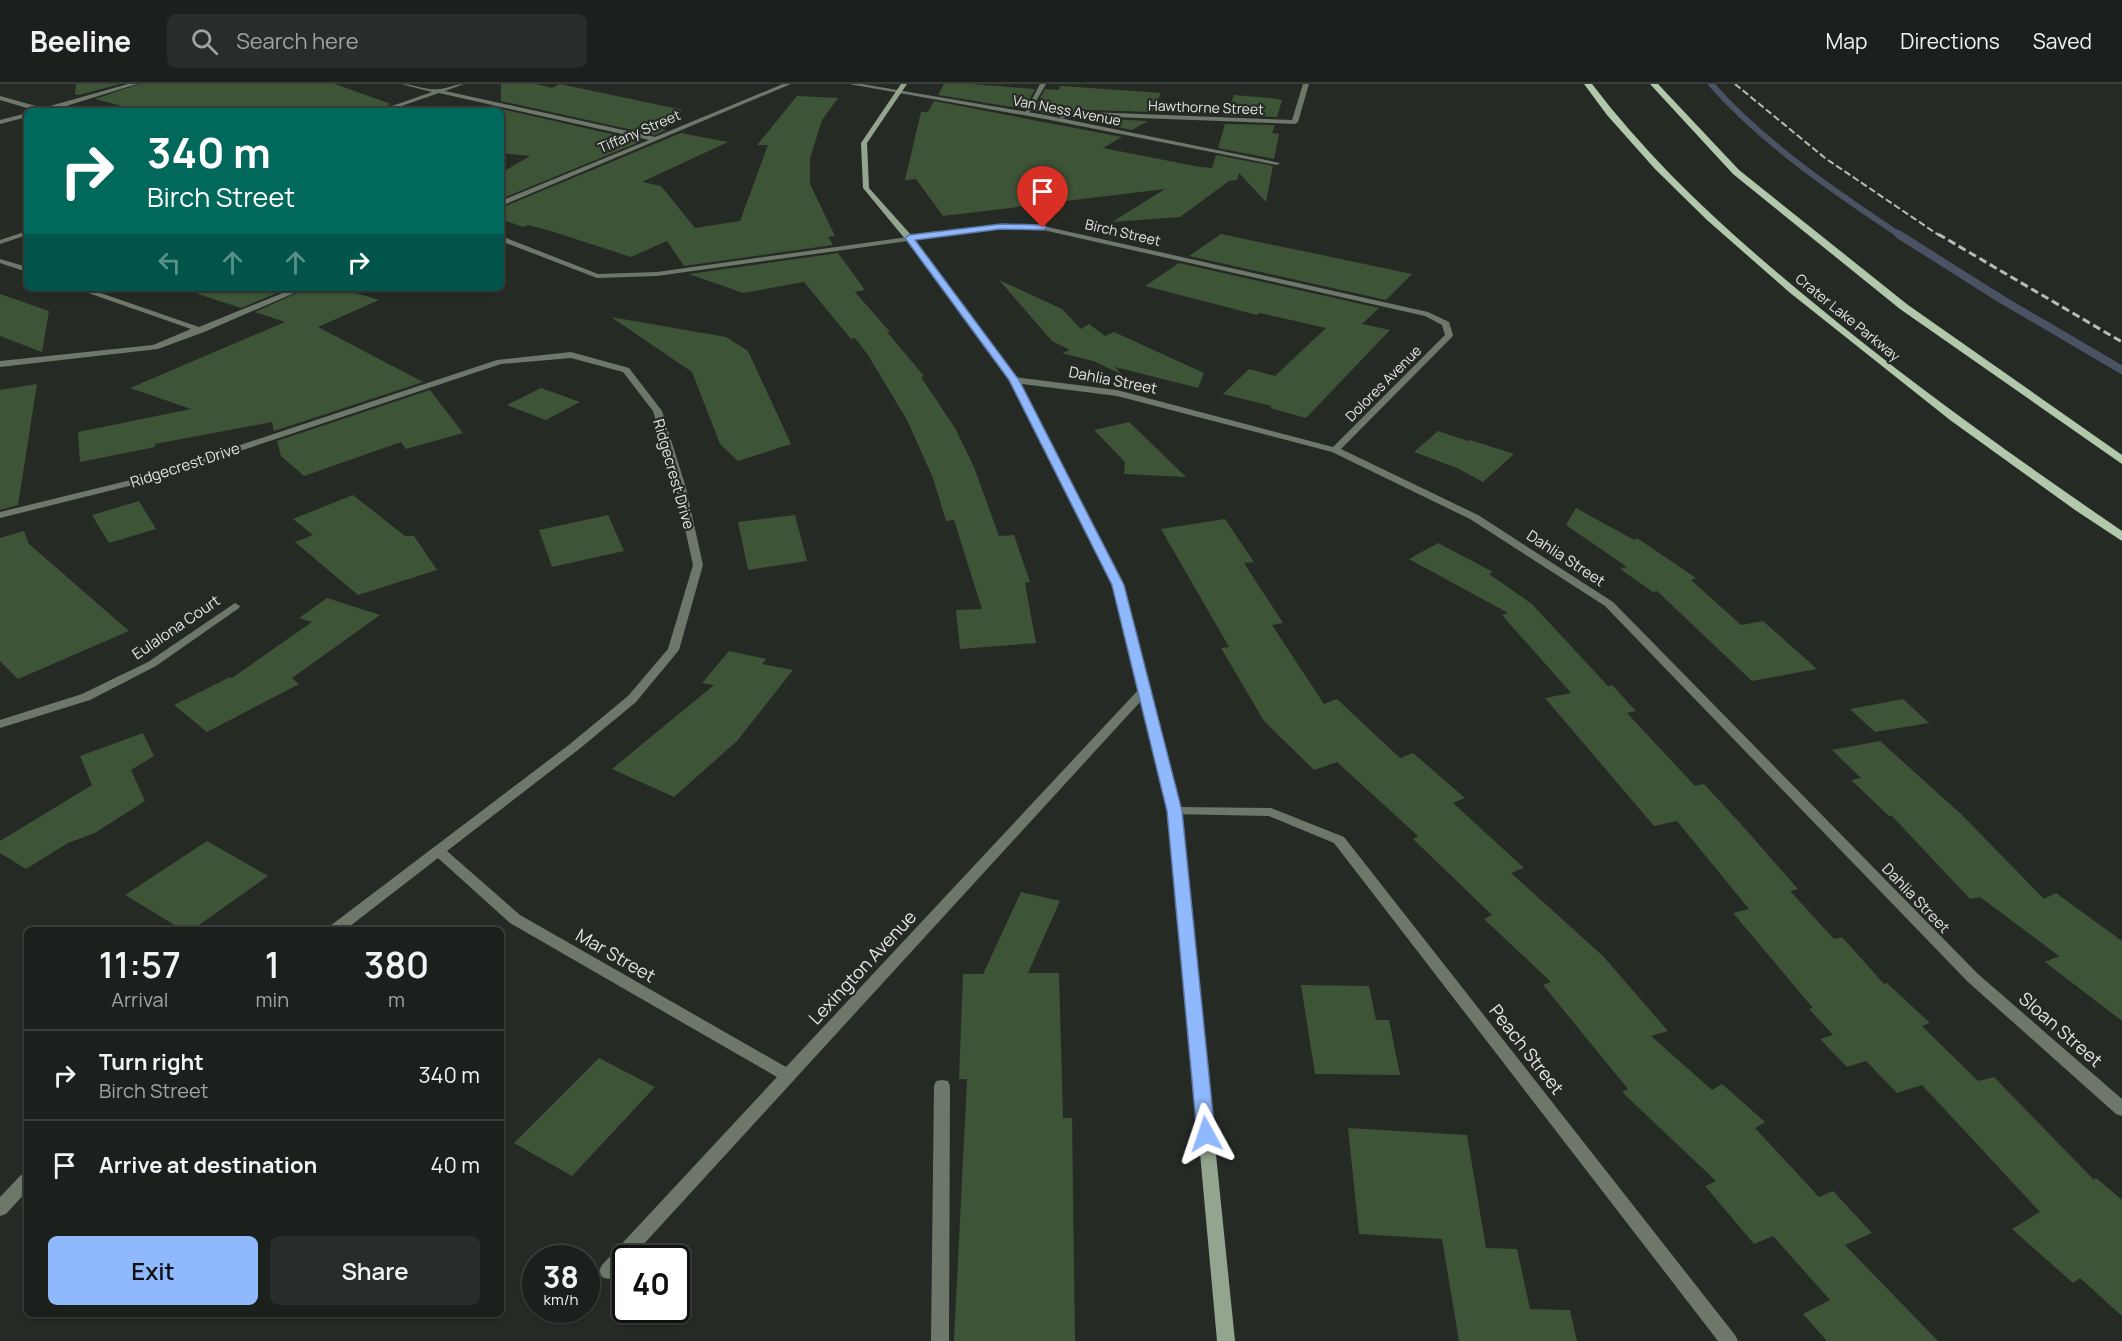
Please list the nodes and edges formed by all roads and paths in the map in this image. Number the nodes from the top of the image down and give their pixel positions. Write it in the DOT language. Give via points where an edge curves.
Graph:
graph roads {
  1 [pos="134,84"];
  2 [pos="404,84"];
  3 [pos="461,84"];
  4 [pos="788,84"];
  5 [pos="852,84"];
  6 [pos="1043,84"];
  7 [pos="1306,84"];
  8 [pos="1588,84"];
  9 [pos="1654,84"];
  10 [pos="900,89"];
  11 [pos="438,92"];
  12 [pos="0,98"];
  13 [pos="34,108"];
  14 [pos="54,108"];
  15 [pos="390,108"];
  16 [pos="1026,114"];
  17 [pos="24,116"];
  18 [pos="1045,117"];
  19 [pos="0,122"];
  20 [pos="653,140"];
  21 [pos="1277,163"];
  22 [pos="504,203"];
  23 [pos="24,234"];
  24 [pos="909,238"];
  25 [pos="504,239"];
  26 [pos="0,242"];
  27 [pos="0,261"];
  28 [pos="24,269"];
  29 [pos="87,291"];
  30 [pos="295,291"];
  31 [pos="201,330"];
  32 [pos="1449,335"];
  33 [pos="0,364"];
  34 [pos="1014,380"];
  35 [pos="1335,450"];
  36 [pos="2122,460"];
  37 [pos="0,515"];
  38 [pos="2122,537"];
  39 [pos="235,606"];
  40 [pos="1144,690"];
  41 [pos="0,724"];
  42 [pos="1174,811"];
  43 [pos="438,850"];
  44 [pos="339,927"];
  45 [pos="1973,978"];
  46 [pos="788,1076"];
  47 [pos="942,1086"];
  48 [pos="2122,1109"];
  49 [pos="24,1183"];
  50 [pos="0,1209"];
  51 [pos="608,1271"];
  52 [pos="940,1341"];
  53 [pos="1226,1341"];
  54 [pos="1729,1341"];
  1 -- 14 [label="street"];
  2 -- 11 [label="street"];
  3 -- 11 [label="street"];
  4 -- 20 [label="street, Tiffany Street"];
  5 -- 10 [label="street, Van Ness Avenue"];
  6 -- 16 [label="street"];
  7 -- 18 [label="street, Hawthorne Street" via="1295,122 1089,114"];
  8 -- 38 [label="main road, Crater Lake Parkway" via="1668,179 1740,246 1868,353"];
  9 -- 36 [label="main road" via="1736,172 1857,270"];
  10 -- 16 [label="street, Van Ness Avenue"];
  10 -- 24 [label="street" via="864,143 866,188"];
  11 -- 15 [label="street"];
  11 -- 20 [label="street"];
  12 -- 13 [label="street"];
  16 -- 18 [label="street, Van Ness Avenue"];
  17 -- 19 [label="street"];
  18 -- 21 [label="street, Van Ness Avenue"];
  20 -- 22 [label="street, Tiffany Street"];
  23 -- 26 [label="street"];
  24 -- 25 [label="street, Birch Street" via="657,274 597,276"];
  24 -- 32 [label="street, Birch Street" via="1001,226 1043,228 1428,314 1446,324"];
  24 -- 34 [label="street"];
  27 -- 28 [label="street"];
  29 -- 31 [label="street"];
  30 -- 31 [label="street"];
  31 -- 33 [label="street" via="135,351"];
  32 -- 35 [label="street, Dolores Avenue"];
  34 -- 35 [label="street, Dahlia Street" via="1117,393"];
  34 -- 40 [label="street" via="1118,585"];
  35 -- 45 [label="street, Dahlia Street" via="1474,517 1608,604"];
  37 -- 43 [label="street, Ridgecrest Drive" via="150,478 500,362 571,355 626,370 657,411 681,488 698,565 673,650 632,699"];
  39 -- 41 [label="street, Eulalona Court" via="152,664 86,697"];
  40 -- 42 [label="street"];
  40 -- 46 [label="street, Lexington Avenue"];
  42 -- 53 [label="street"];
  42 -- 54 [label="street, Peach Street" via="1271,812 1339,840"];
  43 -- 44 [label="street, Ridgecrest Drive"];
  43 -- 46 [label="street, Mar Street" via="515,919"];
  45 -- 48 [label="street, Sloan Street"];
  46 -- 51 [label="street, Lexington Avenue"];
  47 -- 52 [label="street"];
  49 -- 50 [label="street"];
}
